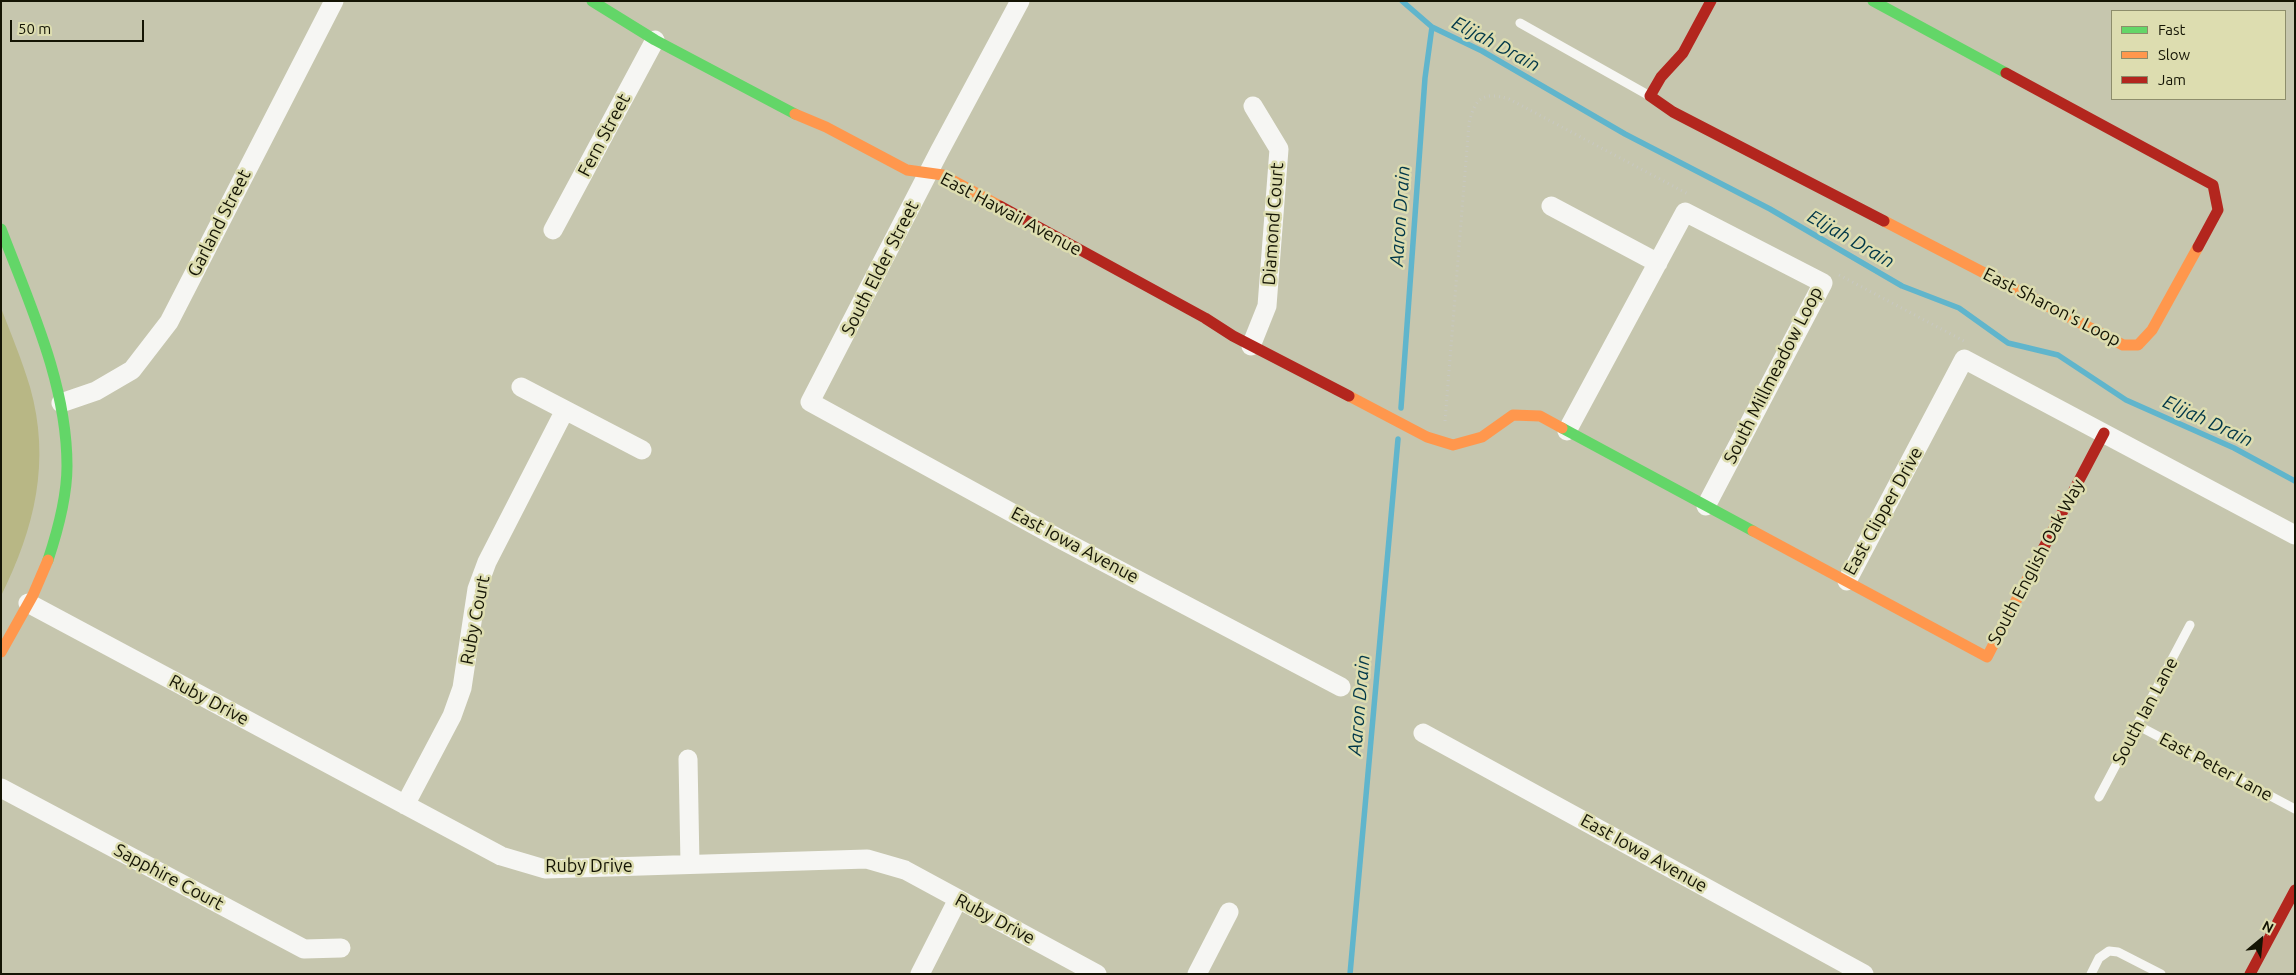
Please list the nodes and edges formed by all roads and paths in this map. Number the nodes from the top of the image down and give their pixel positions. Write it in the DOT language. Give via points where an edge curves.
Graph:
graph roads {
  1 [pos="334,1"];
  2 [pos="592,1"];
  3 [pos="1020,1"];
  4 [pos="1711,1"];
  5 [pos="1873,1"];
  6 [pos="1520,23"];
  7 [pos="654,40"];
  8 [pos="1650,96"];
  9 [pos="1253,106"];
  10 [pos="929,173"];
  11 [pos="1692,197"];
  12 [pos="1551,206"];
  13 [pos="1,229"];
  14 [pos="553,230"];
  15 [pos="1658,263"];
  16 [pos="1832,271"];
  17 [pos="1971,345"];
  18 [pos="1251,346"];
  19 [pos="521,387"];
  20 [pos="810,402"];
  21 [pos="61,403"];
  22 [pos="565,410"];
  23 [pos="1567,431"];
  24 [pos="2104,432"];
  25 [pos="1427,437"];
  26 [pos="1443,442"];
  27 [pos="642,450"];
  28 [pos="1706,506"];
  29 [pos="2295,535"];
  30 [pos="1847,581"];
  31 [pos="28,603"];
  32 [pos="2190,625"];
  33 [pos="1,652"];
  34 [pos="1341,687"];
  35 [pos="2137,725"];
  36 [pos="1423,733"];
  37 [pos="688,758"];
  38 [pos="1,788"];
  39 [pos="2099,797"];
  40 [pos="404,805"];
  41 [pos="2295,808"];
  42 [pos="690,864"];
  43 [pos="2295,890"];
  44 [pos="958,899"];
  45 [pos="1228,912"];
  46 [pos="341,948"];
  47 [pos="920,974"];
  48 [pos="1097,974"];
  49 [pos="1197,974"];
  50 [pos="1864,974"];
  51 [pos="2091,974"];
  52 [pos="2161,974"];
  53 [pos="2250,974"];
  1 -- 21 [label="street, Garland Street" via="169,322 132,370 96,391"];
  2 -- 7 [label="street, East Hawaii Avenue"];
  3 -- 10 [label="street, South Elder Street"];
  4 -- 8 [label="street" via="1683,54 1661,77"];
  5 -- 8 [label="street, East Sharon's Loop" via="2213,185 2218,210 2152,330 2138,345 2123,345 1673,112"];
  6 -- 8 [label="lane"];
  7 -- 10 [label="street, East Hawaii Avenue" via="792,114 907,170"];
  7 -- 14 [label="street, Fern Street"];
  9 -- 18 [label="street, Diamond Court" via="1279,149 1267,306"];
  10 -- 18 [label="street, East Hawaii Avenue" via="943,175"];
  10 -- 20 [label="street, South Elder Street"];
  11 -- 26 [label="path" via="1509,100 1497,95 1478,101 1469,123"];
  12 -- 15 [label="street"];
  13 -- 21 [label="street"];
  15 -- 23 [label="street, South Millmeadow Loop"];
  15 -- 28 [label="street, South Millmeadow Loop" via="1685,212 1823,283"];
  16 -- 17 [label="path"];
  18 -- 25 [label="street, East Hawaii Avenue"];
  19 -- 22 [label="street"];
  20 -- 34 [label="street, East Iowa Avenue" via="1058,538"];
  21 -- 31 [label="street" via="67,466 61,515 47,562"];
  22 -- 27 [label="street"];
  22 -- 40 [label="street, Ruby Court" via="486,562 477,589 462,688 452,716"];
  23 -- 26 [label="street, East Clipper Drive" via="1540,416 1513,415 1482,436 1453,445"];
  23 -- 28 [label="street, East Clipper Drive"];
  24 -- 29 [label="street, East Clipper Drive"];
  24 -- 30 [label="street, East Clipper Drive" via="1964,359"];
  24 -- 30 [label="street, South English Oak Way" via="1987,657"];
  25 -- 26 [label="street, East Clipper Drive"];
  28 -- 30 [label="street, East Clipper Drive"];
  31 -- 33 [label="street"];
  31 -- 40 [label="street, Ruby Drive"];
  32 -- 35 [label="lane, South Ian Lane"];
  35 -- 39 [label="lane, South Ian Lane"];
  35 -- 41 [label="lane, East Peter Lane"];
  36 -- 50 [label="street, East Iowa Avenue"];
  37 -- 42 [label="street"];
  38 -- 46 [label="street, Sapphire Court" via="304,949"];
  40 -- 42 [label="street, Ruby Drive" via="501,856 544,868"];
  42 -- 44 [label="street, Ruby Drive" via="867,859 905,870"];
  43 -- 53 [label="street"];
  44 -- 47 [label="street"];
  44 -- 48 [label="street, Ruby Drive"];
  45 -- 49 [label="street"];
  51 -- 52 [label="lane" via="2099,958 2110,950"];
}
